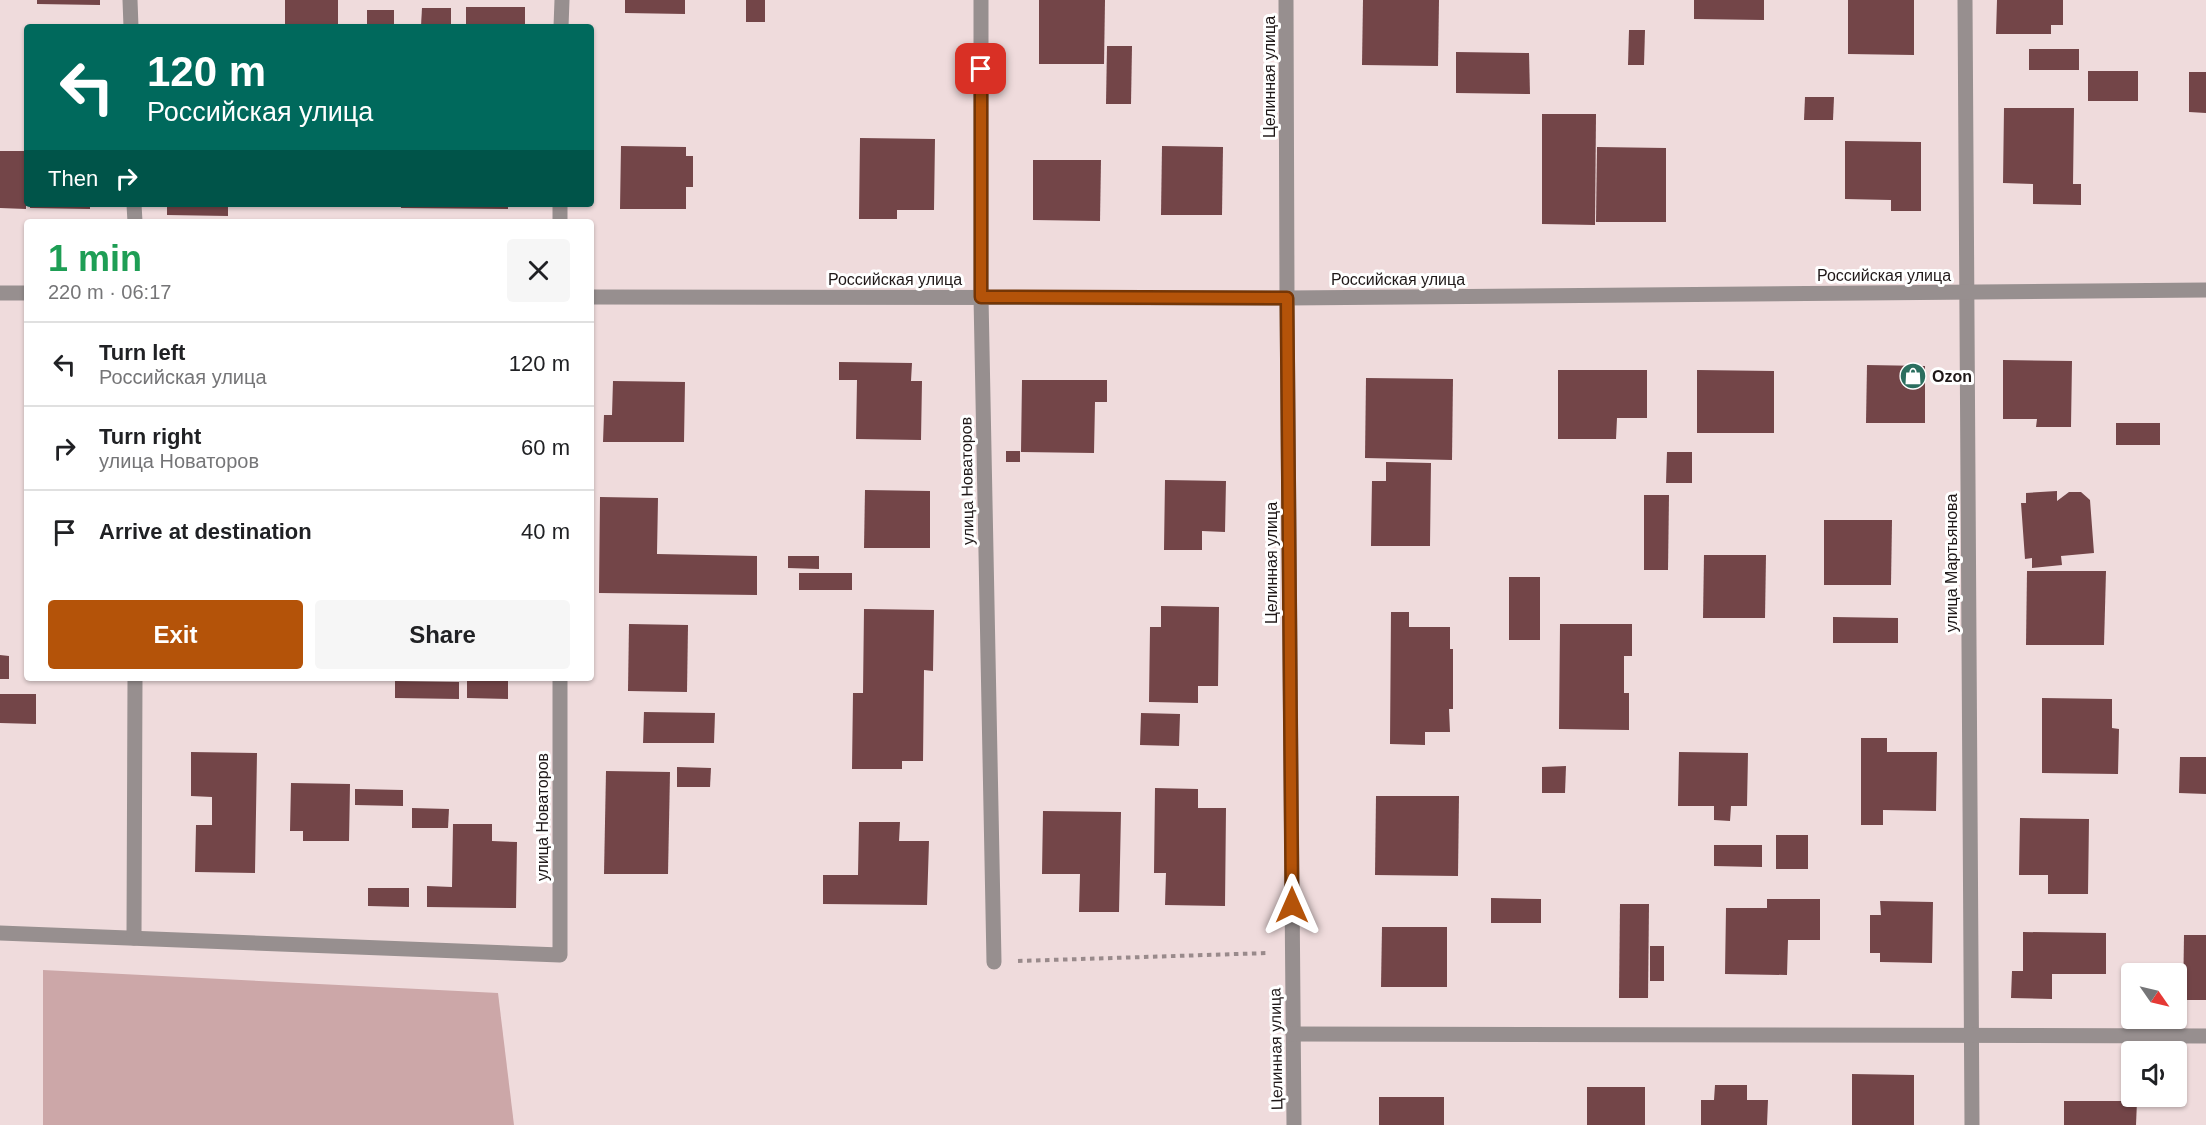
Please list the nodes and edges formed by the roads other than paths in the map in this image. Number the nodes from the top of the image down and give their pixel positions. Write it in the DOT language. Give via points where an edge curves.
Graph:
graph roads {
  1 [pos="130,0"];
  2 [pos="561,0"];
  3 [pos="981,0"];
  4 [pos="1286,0"];
  5 [pos="1965,0"];
  6 [pos="131,24"];
  7 [pos="561,24"];
  8 [pos="2206,290"];
  9 [pos="1967,292"];
  10 [pos="0,293"];
  11 [pos="24,293"];
  12 [pos="594,297"];
  13 [pos="981,297"];
  14 [pos="1287,298"];
  15 [pos="135,681"];
  16 [pos="560,681"];
  17 [pos="0,933"];
  18 [pos="134,938"];
  19 [pos="994,962"];
  20 [pos="1293,1034"];
  21 [pos="1972,1035"];
  22 [pos="2206,1036"];
  23 [pos="1294,1125"];
  24 [pos="1972,1125"];
  1 -- 6 [label="street"];
  2 -- 7 [label="street"];
  3 -- 13 [label="street, улица Новаторов"];
  4 -- 14 [label="street, Целинная улица"];
  5 -- 9 [label="street, улица Мартьянова"];
  8 -- 9 [label="street, Российская улица"];
  9 -- 14 [label="street, Российская улица"];
  9 -- 21 [label="street, улица Мартьянова"];
  10 -- 11 [label="street"];
  12 -- 13 [label="street, Российская улица"];
  13 -- 14 [label="street, Российская улица"];
  13 -- 19 [label="street, улица Новаторов"];
  14 -- 20 [label="street, Целинная улица"];
  15 -- 18 [label="street"];
  16 -- 18 [label="street, улица Новаторов" via="560,956"];
  17 -- 18 [label="street"];
  20 -- 21 [label="street"];
  20 -- 23 [label="street, Целинная улица"];
  21 -- 22 [label="street"];
  21 -- 24 [label="street, улица Мартьянова"];
}
